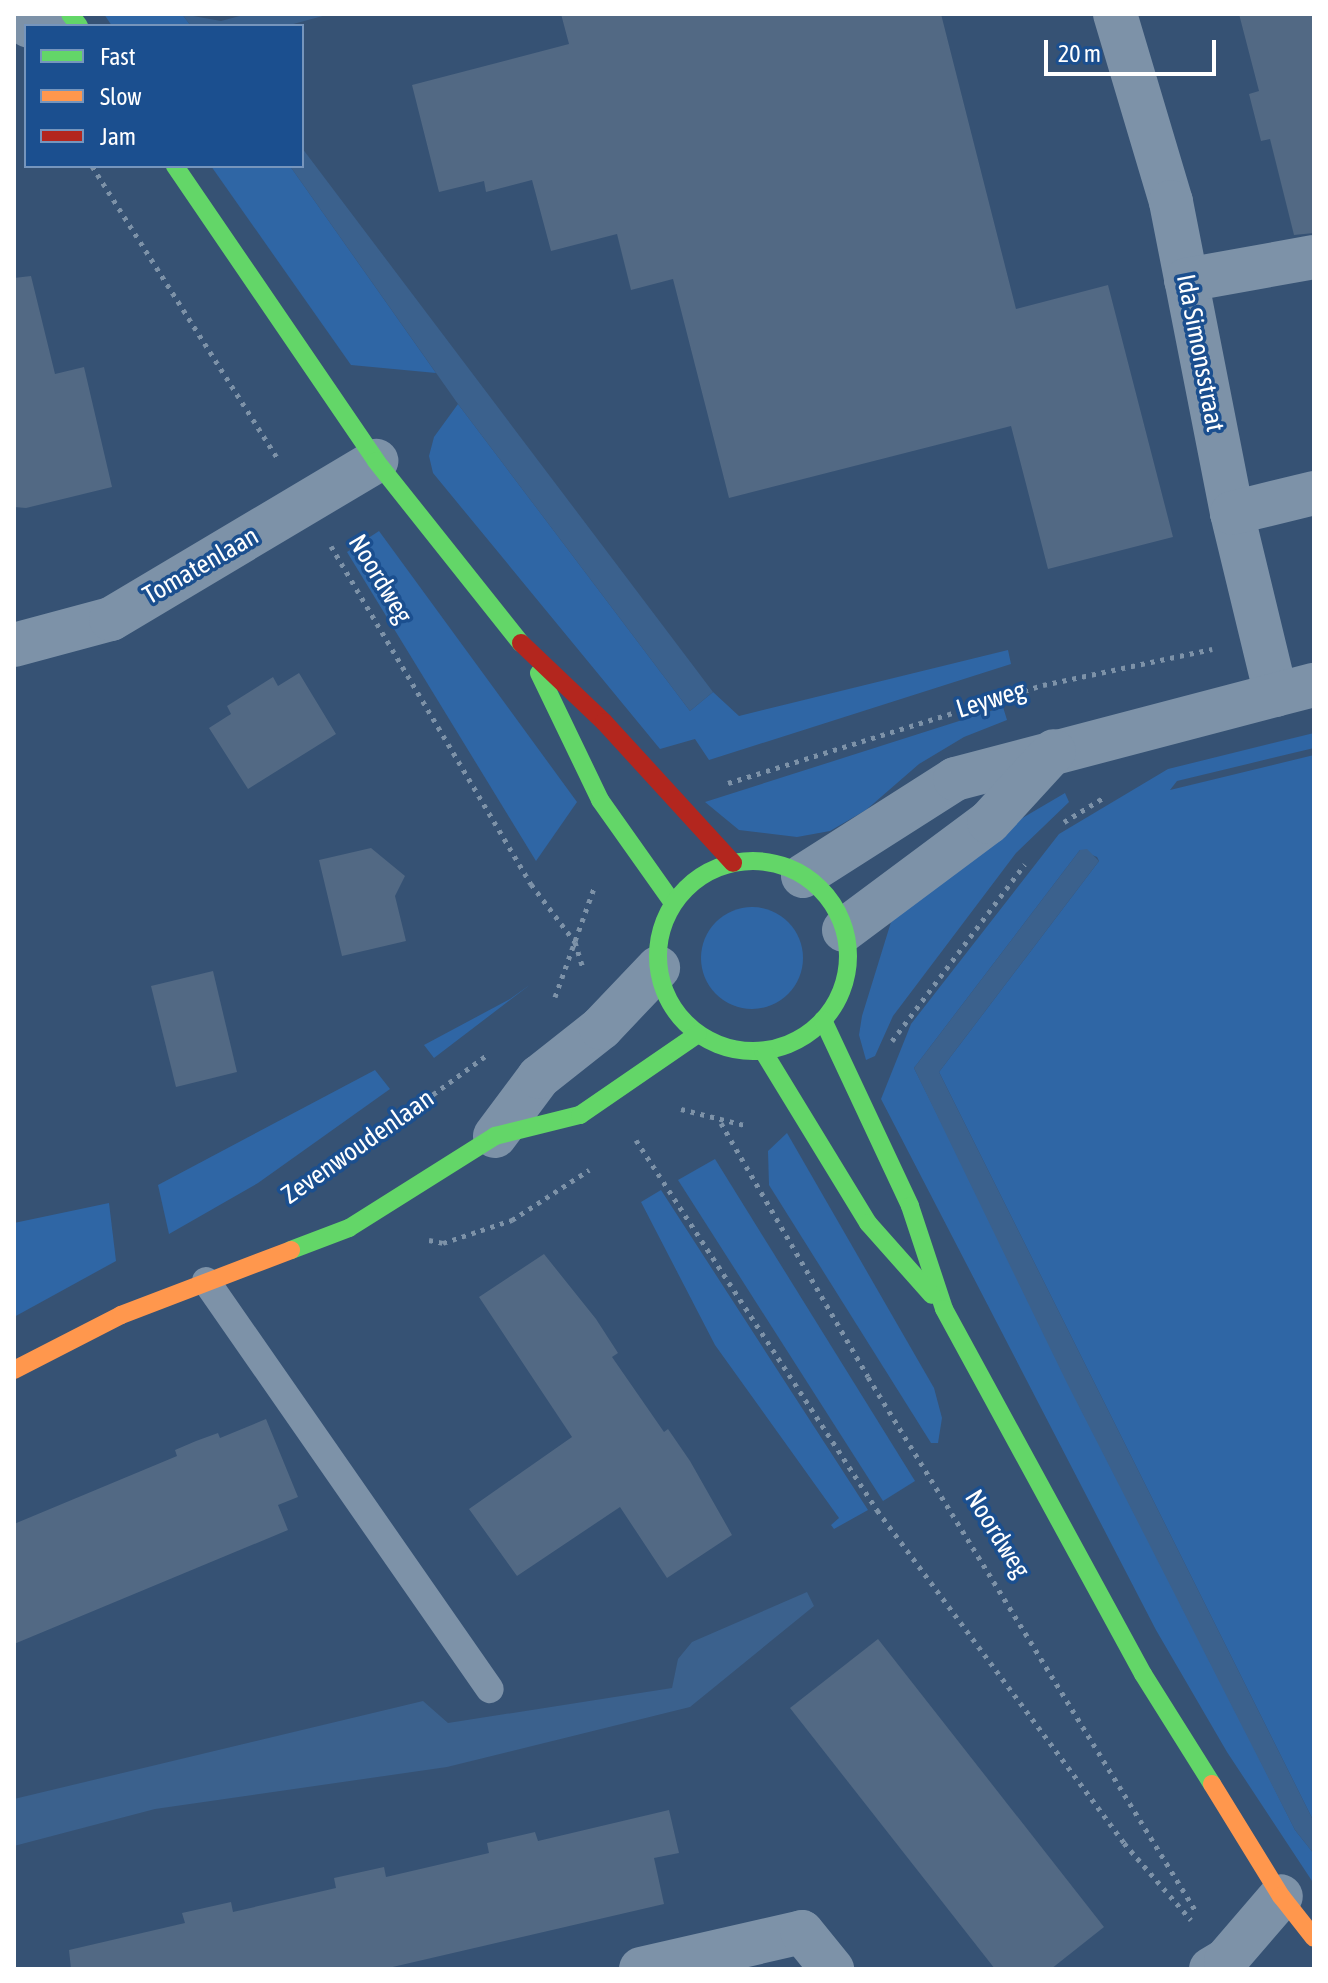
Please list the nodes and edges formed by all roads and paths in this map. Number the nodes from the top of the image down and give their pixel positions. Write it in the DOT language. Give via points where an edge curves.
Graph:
graph roads {
  1 [pos="1115,14"];
  2 [pos="93,168"];
  3 [pos="176,168"];
  4 [pos="1314,257"];
  5 [pos="1186,280"];
  6 [pos="376,461"];
  7 [pos="1314,493"];
  8 [pos="306,504"];
  9 [pos="1232,513"];
  10 [pos="1263,636"];
  11 [pos="14,645"];
  12 [pos="531,656"];
  13 [pos="1295,690"];
  14 [pos="1054,751"];
  15 [pos="1107,795"];
  16 [pos="676,804"];
  17 [pos="1053,828"];
  18 [pos="1034,853"];
  19 [pos="733,863"];
  20 [pos="803,876"];
  21 [pos="673,903"];
  22 [pos="844,930"];
  23 [pos="575,942"];
  24 [pos="658,968"];
  25 [pos="552,1006"];
  26 [pos="823,1020"];
  27 [pos="601,1028"];
  28 [pos="698,1034"];
  29 [pos="501,1043"];
  30 [pos="763,1051"];
  31 [pos="858,1094"];
  32 [pos="676,1108"];
  33 [pos="669,1113"];
  34 [pos="721,1122"];
  35 [pos="644,1132"];
  36 [pos="495,1136"];
  37 [pos="635,1139"];
  38 [pos="623,1147"];
  39 [pos="598,1163"];
  40 [pos="300,1192"];
  41 [pos="349,1228"];
  42 [pos="206,1281"];
  43 [pos="944,1309"];
  44 [pos="14,1370"];
  45 [pos="490,1689"];
  46 [pos="1281,1896"];
  47 [pos="1314,1938"];
  48 [pos="1218,1964"];
  49 [pos="641,1969"];
  50 [pos="832,1969"];
  1 -- 5 [label="street, Ida Simonsstraat" via="1171,202"];
  2 -- 8 [label="path, Noordweg"];
  3 -- 6 [label="street"];
  4 -- 5 [label="street"];
  5 -- 9 [label="street, Ida Simonsstraat"];
  6 -- 8 [label="street, Tomatenlaan"];
  6 -- 12 [label="street"];
  7 -- 9 [label="street"];
  8 -- 11 [label="street, Tomatenlaan" via="111,619"];
  8 -- 23 [label="path, Noordweg" via="531,884"];
  9 -- 10 [label="street, Ida Simonsstraat"];
  10 -- 13 [label="street, Ida Simonsstraat"];
  10 -- 16 [label="path, Leyweg" via="983,702"];
  12 -- 16 [label="street" via="604,722"];
  12 -- 21 [label="street" via="600,800"];
  13 -- 14 [label="street"];
  14 -- 20 [label="street" via="955,779"];
  14 -- 22 [label="street" via="989,822"];
  15 -- 17 [label="path"];
  16 -- 19 [label="street"];
  18 -- 31 [label="path" via="899,1026 880,1073"];
  19 -- 20 [label="street" via="770,862"];
  19 -- 21 [label="street" via="700,877"];
  20 -- 22 [label="street" via="829,899"];
  21 -- 24 [label="street" via="661,934"];
  22 -- 26 [label="street" via="846,978"];
  23 -- 25 [label="path"];
  23 -- 27 [label="path, Noordweg"];
  24 -- 27 [label="street, Zevenwoudenlaan"];
  24 -- 28 [label="street" via="672,1005"];
  26 -- 30 [label="street" via="796,1041"];
  26 -- 31 [label="street"];
  27 -- 36 [label="street, Zevenwoudenlaan" via="539,1077"];
  28 -- 30 [label="street" via="729,1048"];
  28 -- 36 [label="street, Zevenwoudenlaan" via="580,1115"];
  29 -- 40 [label="path, Zevenwoudenlaan"];
  30 -- 43 [label="street" via="868,1223"];
  31 -- 43 [label="street" via="910,1206"];
  32 -- 33 [label="path"];
  34 -- 48 [label="path, Noordweg"];
  35 -- 37 [label="path"];
  36 -- 41 [label="street, Zevenwoudenlaan"];
  37 -- 38 [label="path"];
  37 -- 48 [label="path" via="877,1510"];
  39 -- 41 [label="path" via="512,1220 443,1243"];
  41 -- 42 [label="street, Zevenwoudenlaan"];
  42 -- 44 [label="street, Zevenwoudenlaan" via="121,1315"];
  42 -- 45 [label="lane"];
  43 -- 46 [label="street" via="1143,1674"];
  46 -- 47 [label="street"];
  46 -- 48 [label="street"];
  49 -- 50 [label="street" via="802,1932"];
}
